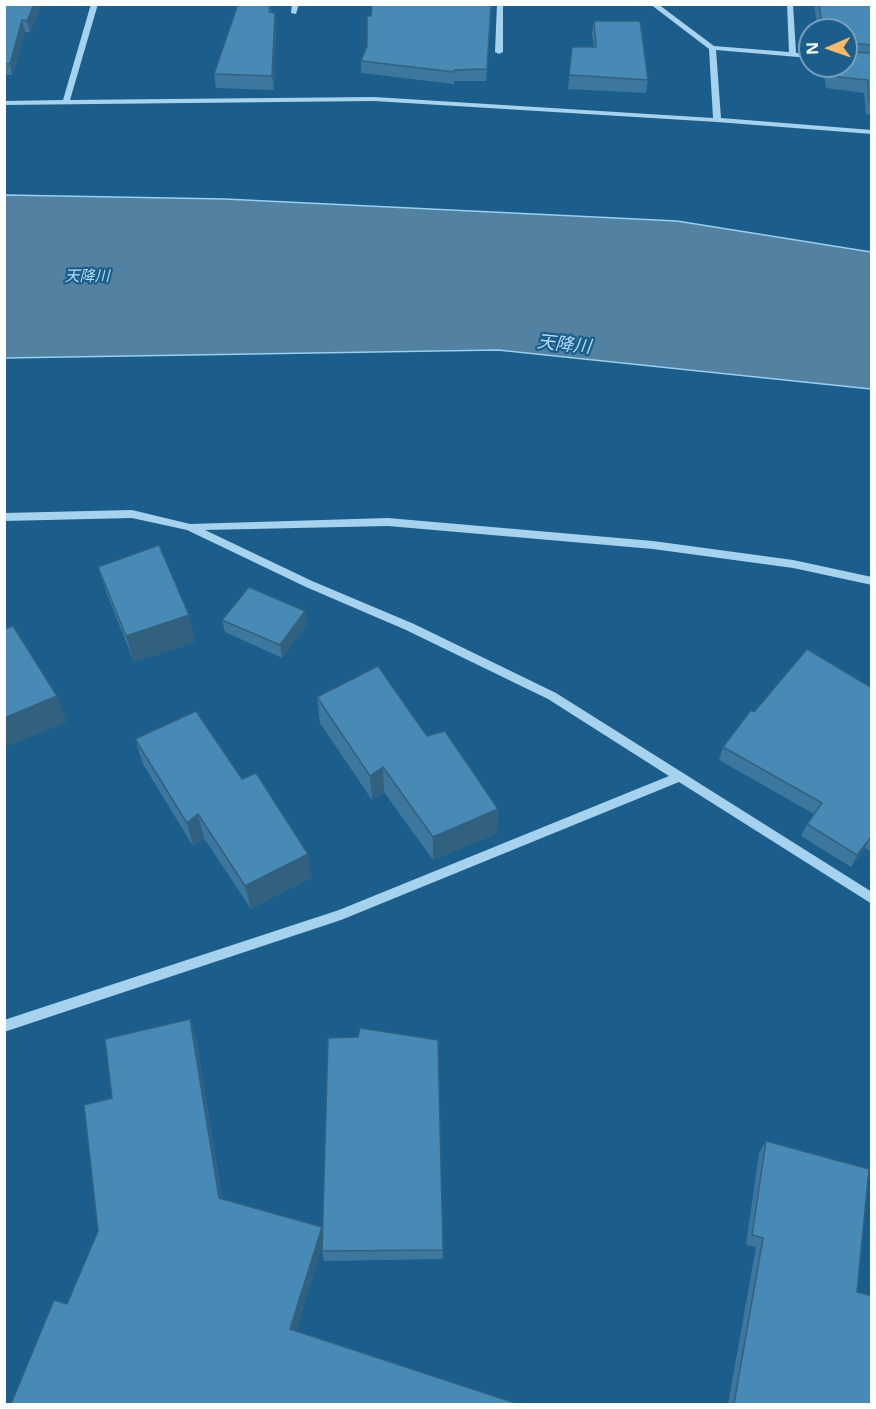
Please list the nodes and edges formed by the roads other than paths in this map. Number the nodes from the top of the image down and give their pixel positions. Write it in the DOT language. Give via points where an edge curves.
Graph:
graph roads {
  1 [pos="95,4"];
  2 [pos="296,4"];
  3 [pos="500,4"];
  4 [pos="653,4"];
  5 [pos="790,4"];
  6 [pos="294,14"];
  7 [pos="712,48"];
  8 [pos="499,52"];
  9 [pos="793,55"];
  10 [pos="798,55"];
  11 [pos="66,102"];
  12 [pos="4,103"];
  13 [pos="717,120"];
  14 [pos="872,132"];
  15 [pos="4,518"];
  16 [pos="189,527"];
  17 [pos="872,581"];
  18 [pos="679,777"];
  19 [pos="872,899"];
  20 [pos="4,1026"];
  1 -- 11 [label="street"];
  2 -- 6 [label="street"];
  3 -- 8 [label="street"];
  4 -- 7 [label="street"];
  5 -- 9 [label="street"];
  7 -- 9 [label="street"];
  7 -- 13 [label="street"];
  9 -- 10 [label="street"];
  11 -- 12 [label="street"];
  11 -- 13 [label="street" via="374,99"];
  13 -- 14 [label="street"];
  15 -- 16 [label="street" via="132,514"];
  16 -- 17 [label="street" via="388,522 653,545 793,564"];
  16 -- 18 [label="street" via="552,696"];
  18 -- 19 [label="street"];
  18 -- 20 [label="street" via="341,915"];
}
